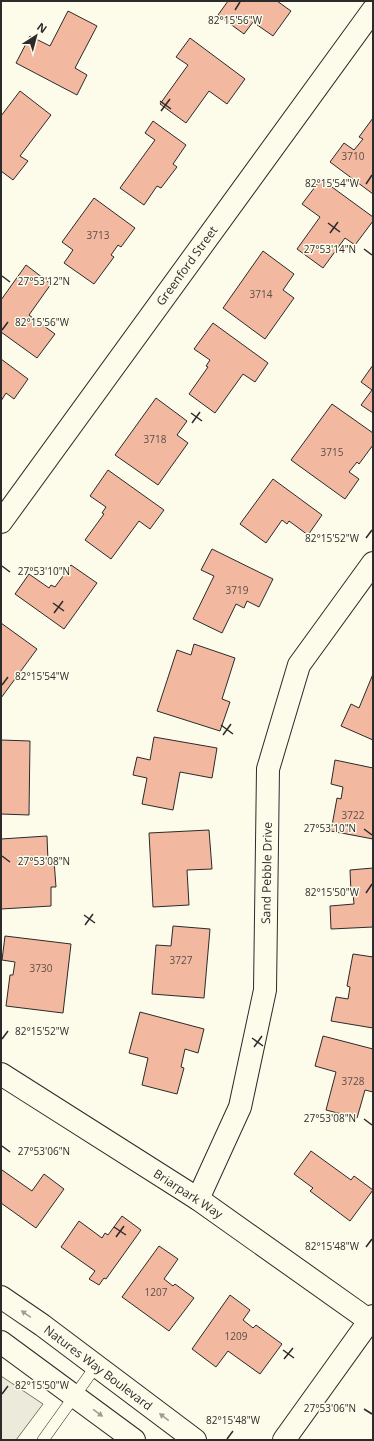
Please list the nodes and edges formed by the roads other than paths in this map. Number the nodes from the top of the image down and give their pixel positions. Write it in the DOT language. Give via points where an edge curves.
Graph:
graph roads {
  1 [pos="373,10"];
  2 [pos="1,522"];
  3 [pos="373,563"];
  4 [pos="1,1074"];
  5 [pos="198,1199"];
  6 [pos="1,1297"];
  7 [pos="372,1318"];
  8 [pos="1,1342"];
  9 [pos="96,1366"];
  10 [pos="75,1396"];
  11 [pos="43,1440"];
  12 [pos="134,1440"];
  13 [pos="195,1440"];
  14 [pos="284,1440"];
  1 -- 2 [label="street, Greenford Street"];
  3 -- 5 [label="street, Sand Pebble Drive" via="299,665 268,769 265,990 240,1108"];
  4 -- 5 [label="street, Briarpark Way"];
  5 -- 7 [label="street, Briarpark Way"];
  9 -- 6 [label="street, Natures Way Boulevard, one-way"];
  7 -- 14 [label="street"];
  8 -- 10 [label="street"];
  9 -- 10 [label="lane"];
  13 -- 9 [label="street, Natures Way Boulevard, one-way"];
  10 -- 11 [label="lane"];
  10 -- 12 [label="street, one-way"];
}
